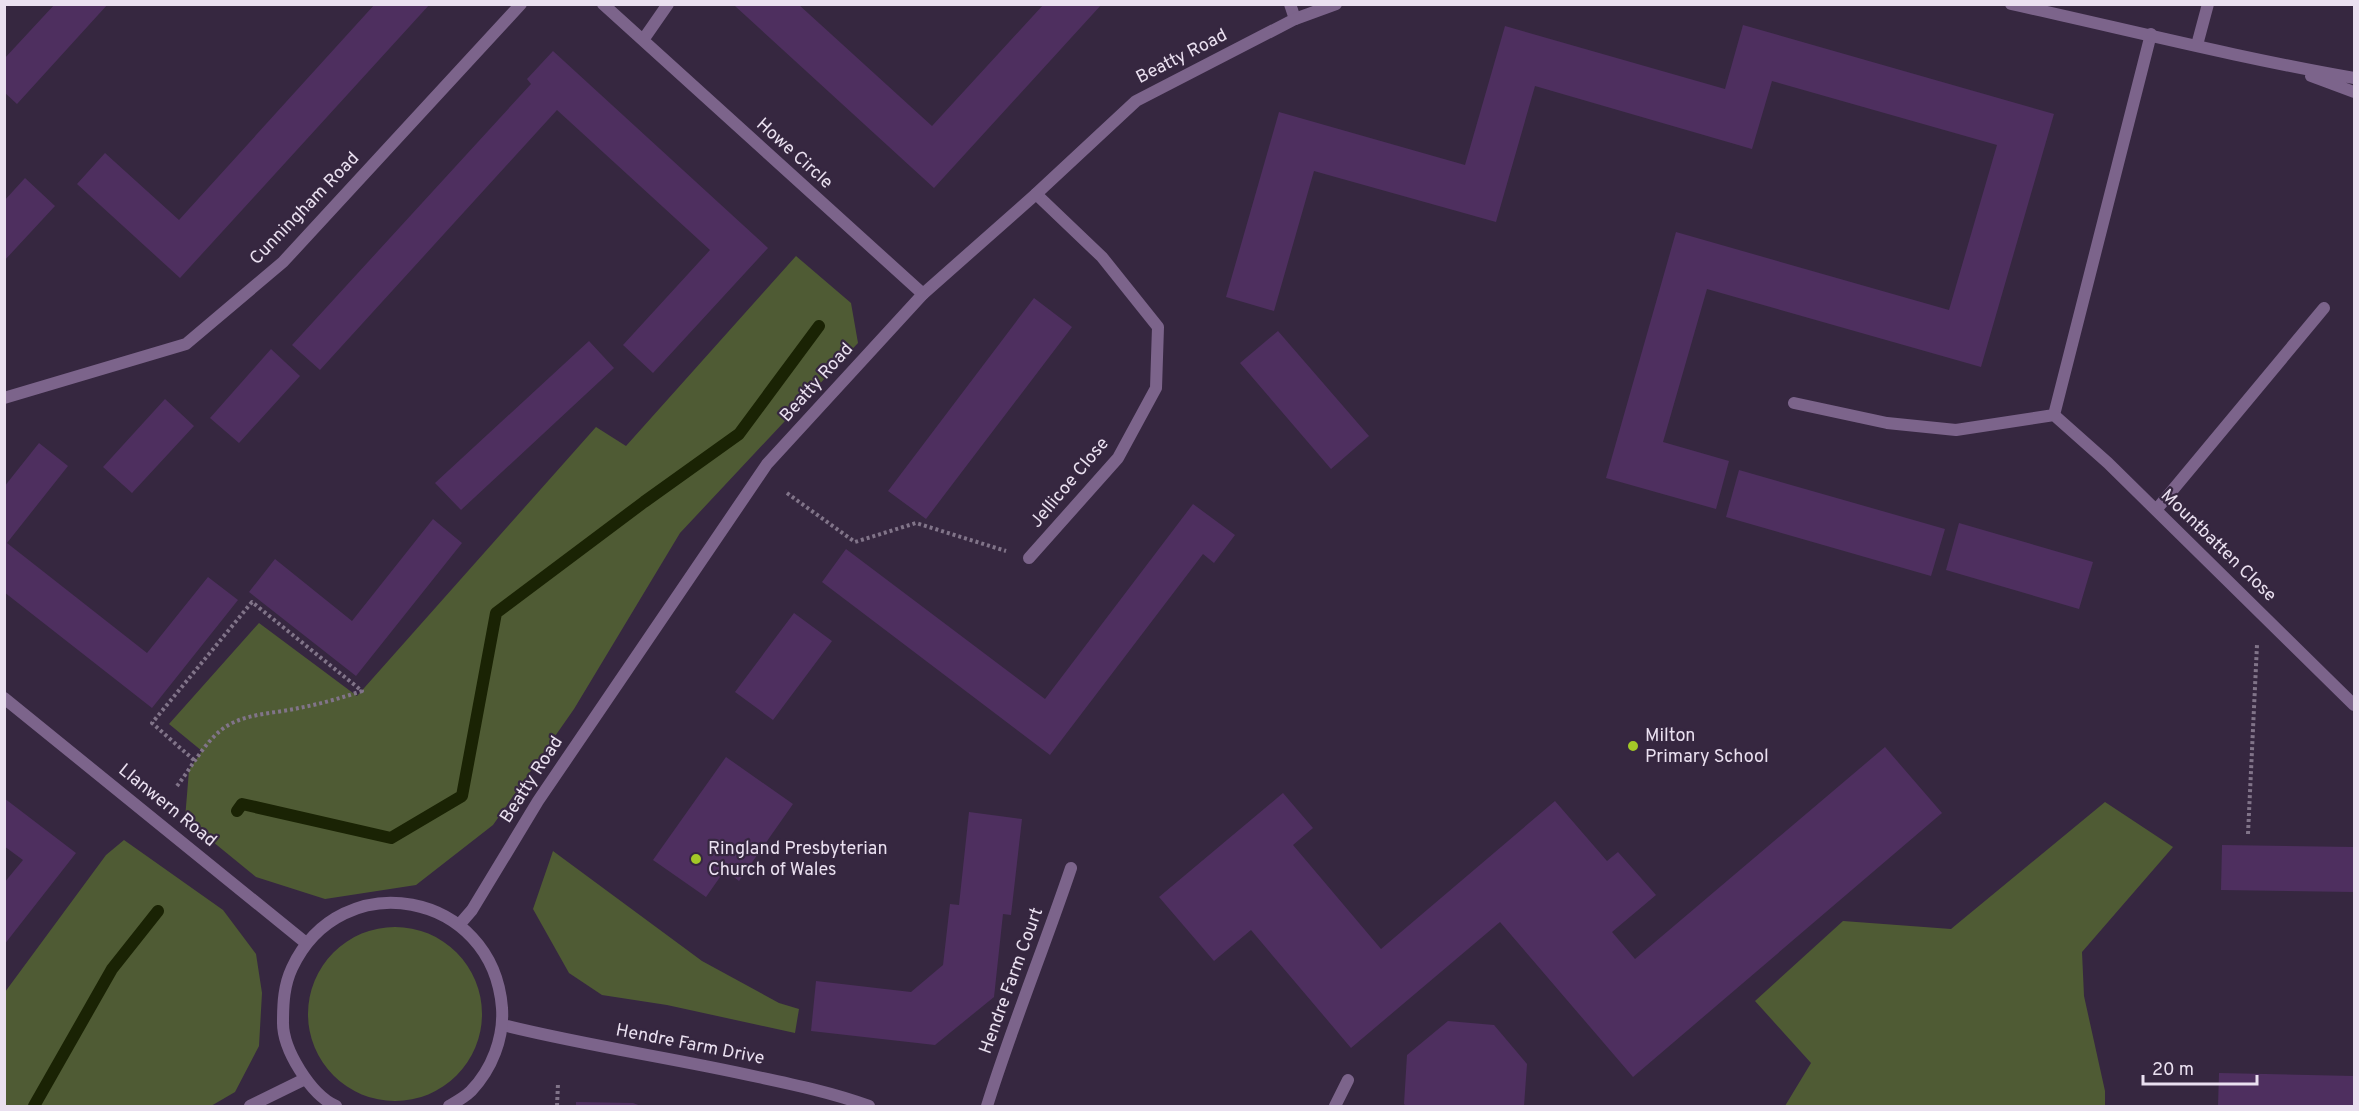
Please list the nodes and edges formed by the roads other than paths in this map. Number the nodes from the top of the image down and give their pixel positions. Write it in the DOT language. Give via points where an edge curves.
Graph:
graph roads {
  1 [pos="521,4"];
  2 [pos="603,4"];
  3 [pos="668,4"];
  4 [pos="1290,4"];
  5 [pos="1336,4"];
  6 [pos="2011,4"];
  7 [pos="2208,4"];
  8 [pos="1295,19"];
  9 [pos="2151,34"];
  10 [pos="643,40"];
  11 [pos="2197,45"];
  12 [pos="2276,64"];
  13 [pos="2355,78"];
  14 [pos="2355,92"];
  15 [pos="1036,194"];
  16 [pos="923,294"];
  17 [pos="2324,308"];
  18 [pos="4,398"];
  19 [pos="1794,403"];
  20 [pos="2054,416"];
  21 [pos="2156,510"];
  22 [pos="1029,558"];
  23 [pos="4,698"];
  24 [pos="2355,705"];
  25 [pos="1071,868"];
  26 [pos="459,925"];
  27 [pos="306,944"];
  28 [pos="503,1025"];
  29 [pos="305,1079"];
  30 [pos="1348,1080"];
  31 [pos="250,1107"];
  32 [pos="336,1107"];
  33 [pos="449,1107"];
  34 [pos="869,1107"];
  35 [pos="987,1107"];
  36 [pos="1335,1107"];
  1 -- 18 [label="street, Cunningham Road" via="283,262 186,344"];
  2 -- 10 [label="street, Howe Circle"];
  3 -- 10 [label="street"];
  4 -- 8 [label="street"];
  5 -- 8 [label="street, Beatty Road"];
  6 -- 9 [label="street"];
  7 -- 11 [label="street"];
  8 -- 15 [label="street, Beatty Road" via="1136,101"];
  9 -- 11 [label="street"];
  9 -- 20 [label="street"];
  10 -- 16 [label="street, Howe Circle"];
  11 -- 12 [label="street"];
  12 -- 13 [label="street"];
  12 -- 14 [label="street"];
  15 -- 16 [label="street, Beatty Road"];
  15 -- 22 [label="street, Jellicoe Close" via="1102,257 1158,327 1156,388 1119,458"];
  16 -- 26 [label="street, Beatty Road" via="767,464 538,801"];
  17 -- 21 [label="street"];
  19 -- 20 [label="street" via="1887,423 1956,430"];
  20 -- 21 [label="street, Mountbatten Close"];
  21 -- 24 [label="street, Mountbatten Close"];
  23 -- 27 [label="street, Llanwern Road"];
  25 -- 35 [label="street, Hendre Farm Court" via="1043,953 1007,1041"];
  26 -- 27 [label="street" via="435,910 407,903 379,903 351,910 327,924"];
  26 -- 28 [label="street" via="485,952 500,987"];
  27 -- 29 [label="street" via="291,969 283,997 283,1026 290,1054"];
  28 -- 33 [label="street" via="492,1061 470,1091"];
  28 -- 34 [label="street, Hendre Farm Drive" via="714,1067 834,1094"];
  29 -- 31 [label="street"];
  29 -- 32 [label="street"];
  30 -- 36 [label="street"];
}
